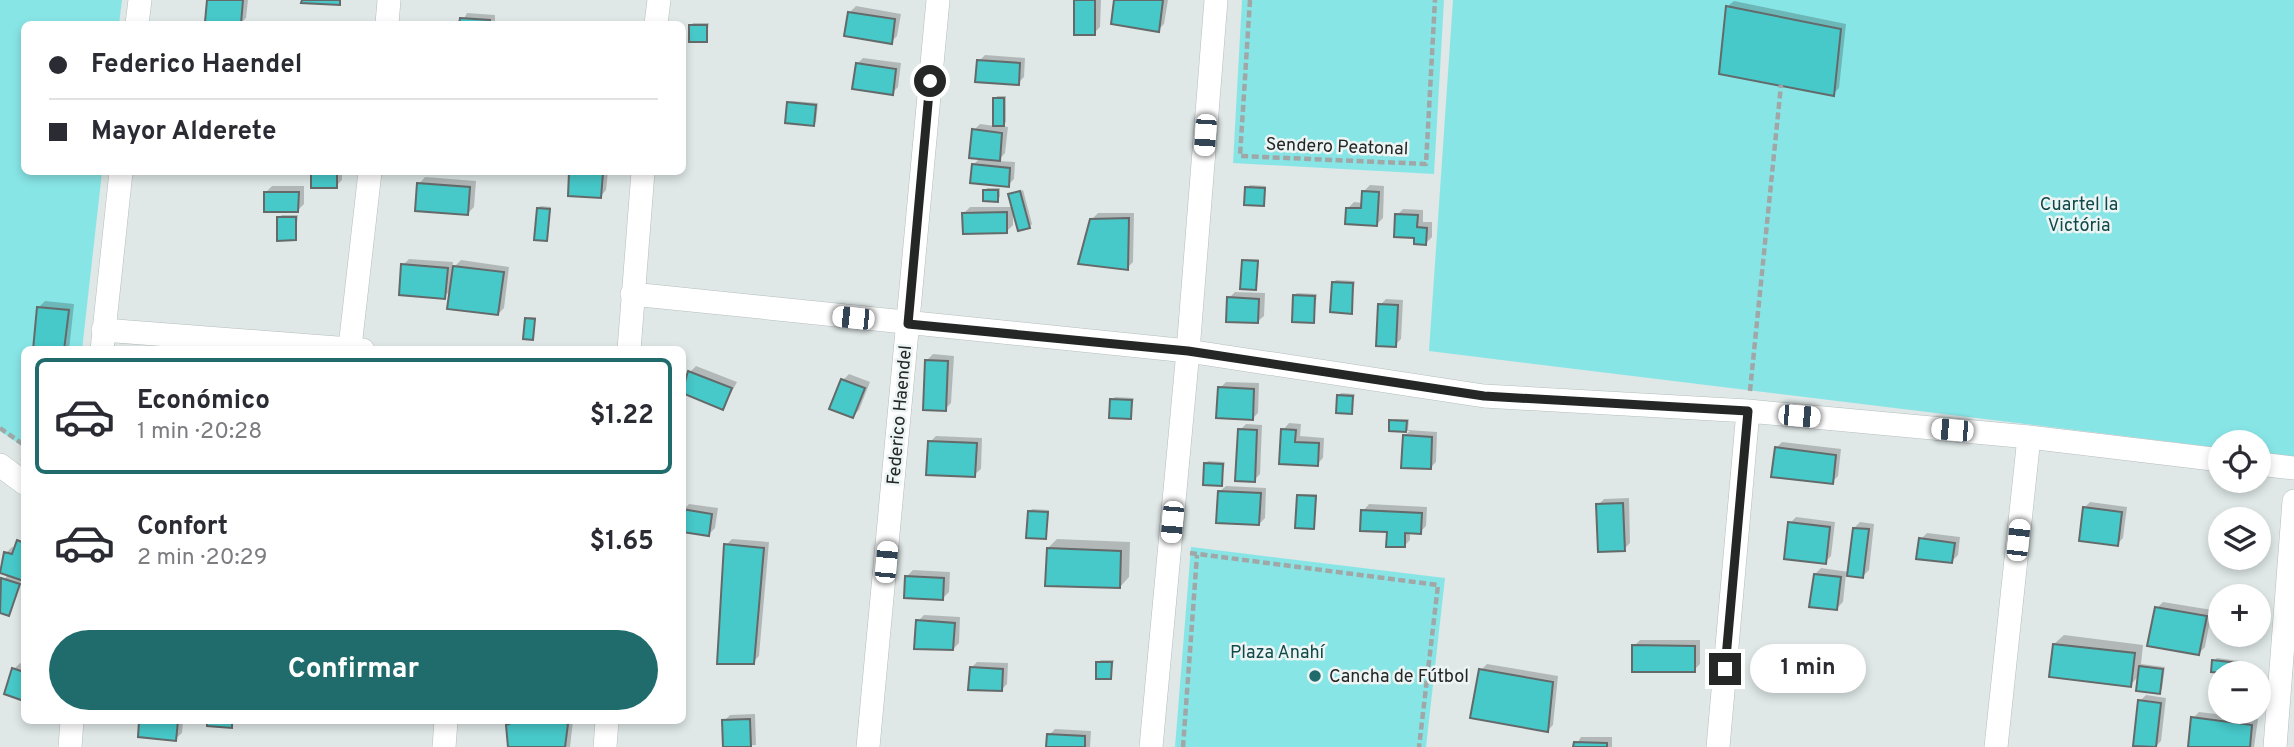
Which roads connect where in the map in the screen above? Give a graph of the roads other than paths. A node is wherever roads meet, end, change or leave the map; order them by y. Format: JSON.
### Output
{"nodes":[{"id":1,"x":140,"y":0,"type":"edge"},
{"id":2,"x":390,"y":0,"type":"edge"},
{"id":3,"x":659,"y":0,"type":"edge"},
{"id":4,"x":938,"y":0,"type":"edge"},
{"id":5,"x":1216,"y":0,"type":"edge"},
{"id":6,"x":137,"y":21,"type":"edge"},
{"id":7,"x":387,"y":21,"type":"edge"},
{"id":8,"x":656,"y":21,"type":"edge"},
{"id":9,"x":121,"y":175,"type":"edge"},
{"id":10,"x":370,"y":175,"type":"edge"},
{"id":11,"x":643,"y":175,"type":"edge"},
{"id":12,"x":632,"y":294,"type":"junction"},
{"id":13,"x":908,"y":324,"type":"junction"},
{"id":14,"x":103,"y":340,"type":"edge"},
{"id":15,"x":272,"y":346,"type":"edge"},
{"id":16,"x":356,"y":346,"type":"edge"},
{"id":17,"x":629,"y":346,"type":"edge"},
{"id":18,"x":1188,"y":351,"type":"junction"},
{"id":19,"x":1748,"y":411,"type":"junction"},
{"id":20,"x":2029,"y":437,"type":"junction"},
{"id":21,"x":2208,"y":458,"type":"edge"},
{"id":22,"x":0,"y":465,"type":"edge"},
{"id":23,"x":2271,"y":465,"type":"edge"},
{"id":24,"x":2294,"y":468,"type":"edge"},
{"id":25,"x":21,"y":481,"type":"edge"},
{"id":26,"x":2294,"y":501,"type":"edge"},
{"id":27,"x":72,"y":724,"type":"edge"},
{"id":28,"x":446,"y":724,"type":"edge"},
{"id":29,"x":607,"y":724,"type":"edge"},
{"id":30,"x":70,"y":747,"type":"edge"},
{"id":31,"x":444,"y":747,"type":"edge"},
{"id":32,"x":605,"y":747,"type":"edge"},
{"id":33,"x":868,"y":747,"type":"edge"},
{"id":34,"x":1151,"y":747,"type":"edge"},
{"id":35,"x":1718,"y":747,"type":"edge"},
{"id":36,"x":1996,"y":747,"type":"edge"},
{"id":37,"x":2275,"y":747,"type":"edge"}],
"edges":[{"from":1,"to":6,"type":"street"},
{"from":2,"to":7,"type":"street"},
{"from":3,"to":8,"type":"street"},
{"from":4,"to":13,"type":"street","name":"Federico Haendel"},
{"from":5,"to":18,"type":"street"},
{"from":9,"to":14,"type":"street"},
{"from":10,"to":16,"type":"street"},
{"from":11,"to":12,"type":"street"},
{"from":12,"to":13,"type":"street"},
{"from":12,"to":17,"type":"street"},
{"from":13,"to":18,"type":"street"},
{"from":13,"to":33,"type":"street","name":"Federico Haendel"},
{"from":14,"to":15,"type":"street"},
{"from":18,"to":19,"type":"street"},
{"from":18,"to":34,"type":"street"},
{"from":19,"to":20,"type":"street"},
{"from":19,"to":35,"type":"street"},
{"from":20,"to":21,"type":"street"},
{"from":20,"to":36,"type":"street"},
{"from":22,"to":25,"type":"street"},
{"from":23,"to":24,"type":"street"},
{"from":26,"to":37,"type":"street"},
{"from":27,"to":30,"type":"street"},
{"from":28,"to":31,"type":"street"},
{"from":29,"to":32,"type":"street"}]}
